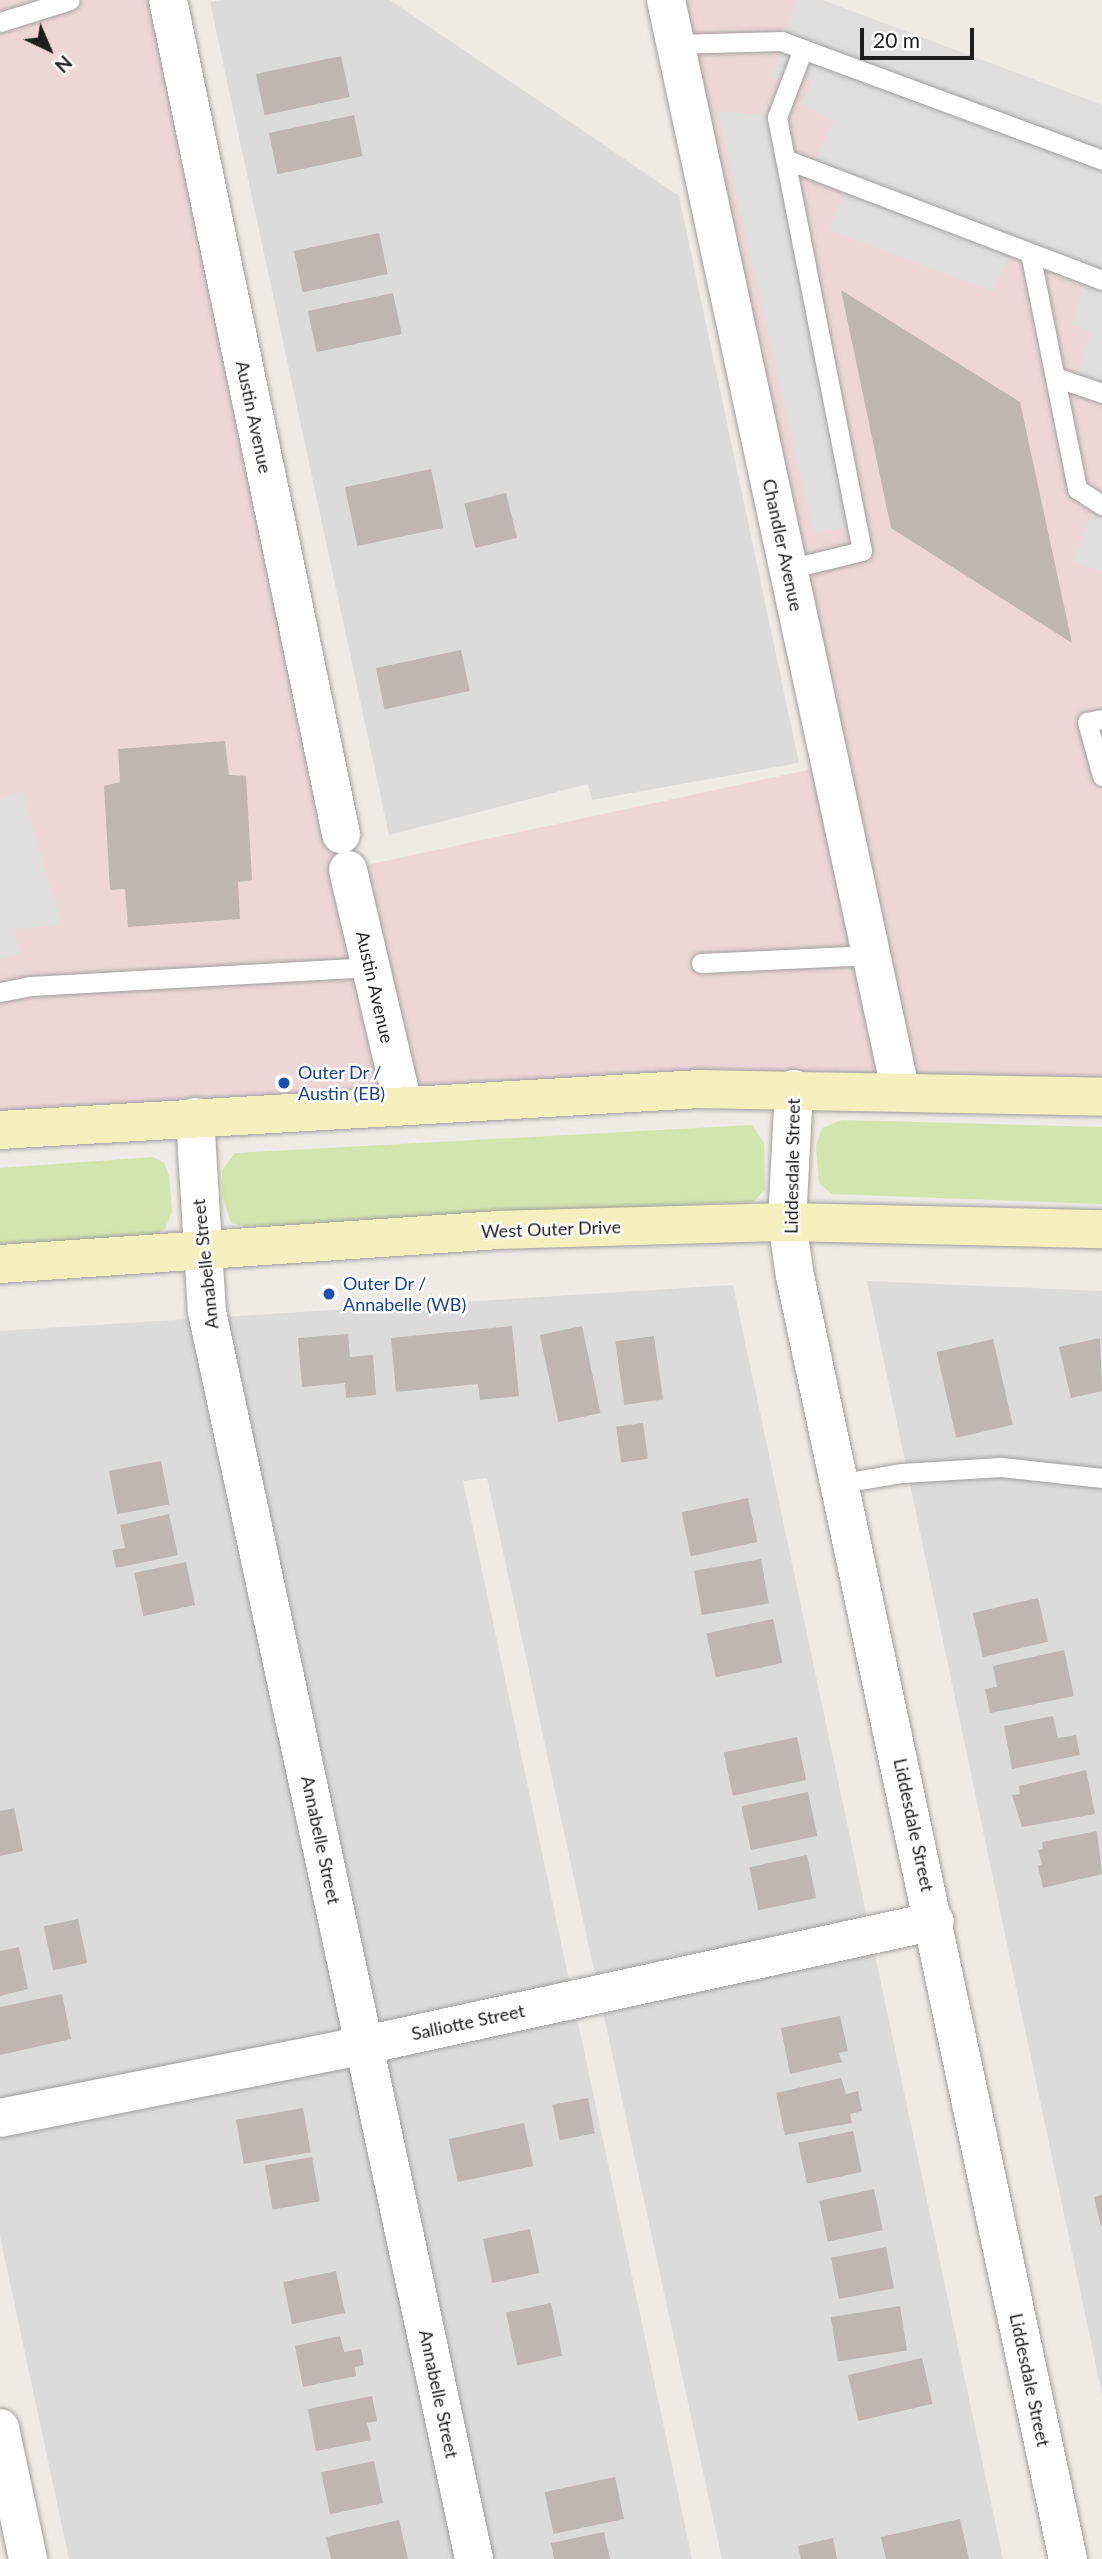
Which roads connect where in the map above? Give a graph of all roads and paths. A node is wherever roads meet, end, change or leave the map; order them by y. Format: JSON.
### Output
{"nodes":[{"id":1,"x":70,"y":0,"type":"edge"},
{"id":2,"x":168,"y":0,"type":"edge"},
{"id":3,"x":666,"y":0,"type":"edge"},
{"id":4,"x":0,"y":22,"type":"edge"},
{"id":5,"x":676,"y":44,"type":"junction"},
{"id":6,"x":803,"y":49,"type":"junction"},
{"id":7,"x":785,"y":159,"type":"junction"},
{"id":8,"x":1102,"y":160,"type":"edge"},
{"id":9,"x":1030,"y":253,"type":"junction"},
{"id":10,"x":1102,"y":280,"type":"edge"},
{"id":11,"x":1055,"y":377,"type":"junction"},
{"id":12,"x":1102,"y":393,"type":"edge"},
{"id":13,"x":1102,"y":505,"type":"edge"},
{"id":14,"x":788,"y":569,"type":"junction"},
{"id":15,"x":1102,"y":719,"type":"edge"},
{"id":16,"x":1102,"y":776,"type":"edge"},
{"id":17,"x":872,"y":955,"type":"junction"},
{"id":18,"x":701,"y":963,"type":"dead end"},
{"id":19,"x":371,"y":967,"type":"junction"},
{"id":20,"x":0,"y":992,"type":"edge"},
{"id":21,"x":794,"y":1089,"type":"junction"},
{"id":22,"x":900,"y":1089,"type":"junction"},
{"id":23,"x":1102,"y":1097,"type":"edge"},
{"id":24,"x":403,"y":1104,"type":"junction"},
{"id":25,"x":195,"y":1117,"type":"junction"},
{"id":26,"x":0,"y":1130,"type":"edge"},
{"id":27,"x":787,"y":1222,"type":"junction"},
{"id":28,"x":1102,"y":1230,"type":"edge"},
{"id":29,"x":201,"y":1250,"type":"junction"},
{"id":30,"x":0,"y":1264,"type":"edge"},
{"id":31,"x":1102,"y":1478,"type":"edge"},
{"id":32,"x":842,"y":1483,"type":"junction"},
{"id":33,"x":934,"y":1921,"type":"junction"},
{"id":34,"x":365,"y":2045,"type":"junction"},
{"id":35,"x":0,"y":2118,"type":"edge"},
{"id":36,"x":0,"y":2428,"type":"edge"},
{"id":37,"x":28,"y":2559,"type":"edge"},
{"id":38,"x":474,"y":2559,"type":"edge"},
{"id":39,"x":1068,"y":2559,"type":"edge"}],
"edges":[{"from":1,"to":4,"type":"lane"},
{"from":2,"to":19,"type":"street","name":"Austin Avenue"},
{"from":3,"to":5,"type":"street","name":"Chandler Avenue"},
{"from":5,"to":6,"type":"lane"},
{"from":5,"to":14,"type":"street","name":"Chandler Avenue"},
{"from":6,"to":7,"type":"lane"},
{"from":6,"to":8,"type":"lane"},
{"from":7,"to":9,"type":"lane"},
{"from":7,"to":14,"type":"lane"},
{"from":9,"to":10,"type":"lane"},
{"from":9,"to":11,"type":"lane"},
{"from":11,"to":12,"type":"lane"},
{"from":11,"to":13,"type":"lane"},
{"from":14,"to":17,"type":"street","name":"Chandler Avenue"},
{"from":15,"to":16,"type":"lane"},
{"from":17,"to":18,"type":"lane"},
{"from":17,"to":22,"type":"street","name":"Chandler Avenue"},
{"from":19,"to":20,"type":"lane"},
{"from":19,"to":24,"type":"street","name":"Austin Avenue"},
{"from":21,"to":22,"type":"main road"},
{"from":21,"to":24,"type":"main road"},
{"from":21,"to":27,"type":"street","name":"Liddesdale Street"},
{"from":22,"to":23,"type":"main road"},
{"from":24,"to":25,"type":"main road"},
{"from":25,"to":26,"type":"main road"},
{"from":25,"to":29,"type":"street","name":"Annabelle Street"},
{"from":27,"to":28,"type":"main road","name":"West Outer Drive"},
{"from":27,"to":29,"type":"main road","name":"West Outer Drive"},
{"from":27,"to":32,"type":"street","name":"Liddesdale Street"},
{"from":29,"to":30,"type":"main road","name":"West Outer Drive"},
{"from":29,"to":34,"type":"street","name":"Annabelle Street"},
{"from":31,"to":32,"type":"lane"},
{"from":32,"to":33,"type":"street","name":"Liddesdale Street"},
{"from":33,"to":34,"type":"street","name":"Salliotte Street"},
{"from":33,"to":39,"type":"street","name":"Liddesdale Street"},
{"from":34,"to":35,"type":"street","name":"Salliotte Street"},
{"from":34,"to":38,"type":"street","name":"Annabelle Street"},
{"from":36,"to":37,"type":"street"}]}
